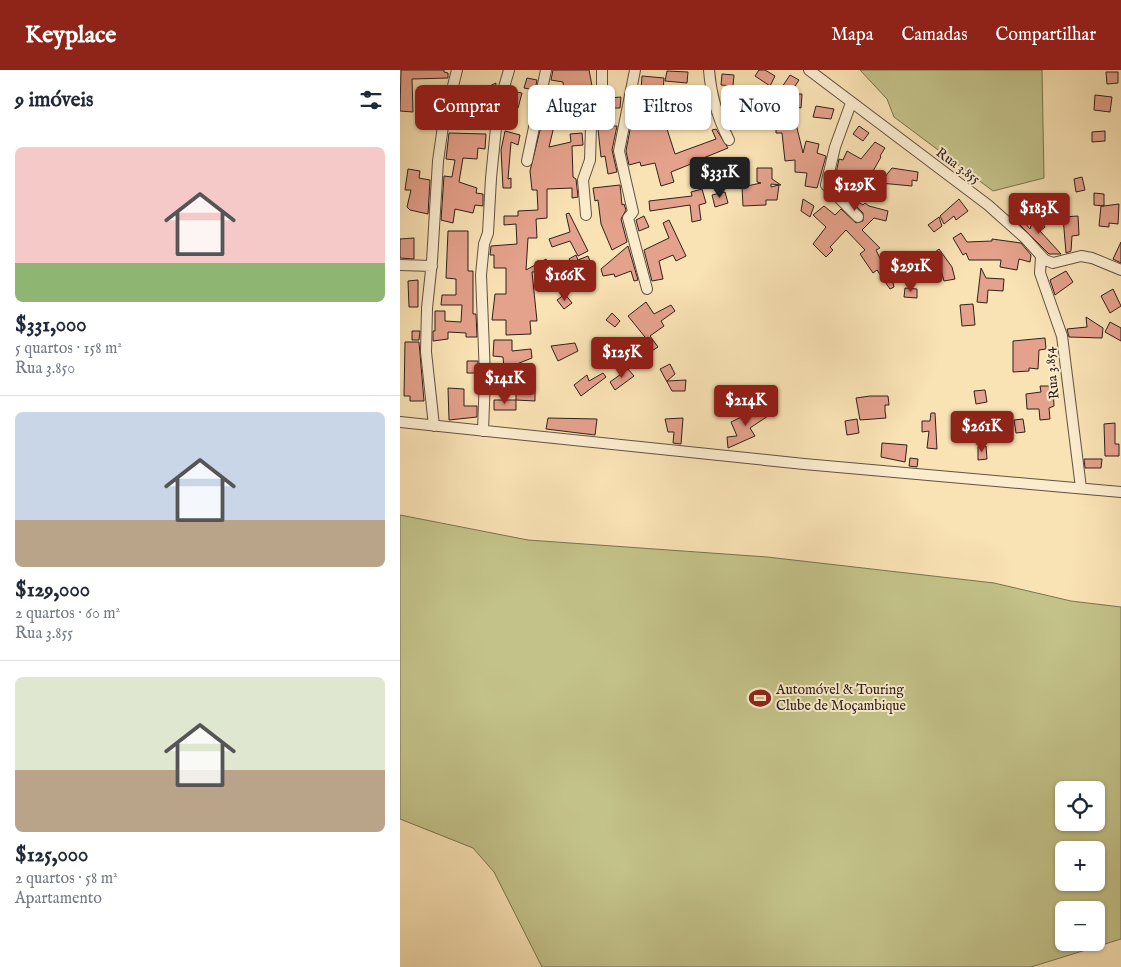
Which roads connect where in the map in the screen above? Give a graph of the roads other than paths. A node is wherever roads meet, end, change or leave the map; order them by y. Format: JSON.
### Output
{"nodes":[{"id":1,"x":457,"y":70,"type":"edge"},
{"id":2,"x":509,"y":70,"type":"edge"},
{"id":3,"x":546,"y":70,"type":"edge"},
{"id":4,"x":602,"y":70,"type":"edge"},
{"id":5,"x":635,"y":70,"type":"edge"},
{"id":6,"x":709,"y":70,"type":"edge"},
{"id":7,"x":809,"y":70,"type":"edge"},
{"id":8,"x":851,"y":103,"type":"junction"},
{"id":9,"x":729,"y":140,"type":"dead end"},
{"id":10,"x":527,"y":161,"type":"dead end"},
{"id":11,"x":586,"y":215,"type":"dead end"},
{"id":12,"x":858,"y":217,"type":"dead end"},
{"id":13,"x":1041,"y":258,"type":"junction"},
{"id":14,"x":400,"y":265,"type":"edge"},
{"id":15,"x":432,"y":266,"type":"junction"},
{"id":16,"x":1121,"y":270,"type":"edge"},
{"id":17,"x":647,"y":289,"type":"dead end"},
{"id":18,"x":400,"y":422,"type":"edge"},
{"id":19,"x":434,"y":426,"type":"junction"},
{"id":20,"x":483,"y":431,"type":"junction"},
{"id":21,"x":1081,"y":488,"type":"junction"},
{"id":22,"x":1121,"y":492,"type":"edge"}],
"edges":[{"from":1,"to":15,"type":"street"},
{"from":2,"to":20,"type":"street"},
{"from":3,"to":10,"type":"street"},
{"from":4,"to":11,"type":"street"},
{"from":5,"to":17,"type":"street"},
{"from":6,"to":9,"type":"street"},
{"from":7,"to":8,"type":"street","name":"Rua 3.855"},
{"from":8,"to":12,"type":"street"},
{"from":8,"to":13,"type":"street","name":"Rua 3.855"},
{"from":13,"to":16,"type":"street"},
{"from":13,"to":21,"type":"street","name":"Rua 3.854"},
{"from":14,"to":15,"type":"street"},
{"from":15,"to":19,"type":"street"},
{"from":18,"to":19,"type":"street"},
{"from":19,"to":20,"type":"street"},
{"from":20,"to":21,"type":"street"},
{"from":21,"to":22,"type":"street"}]}
